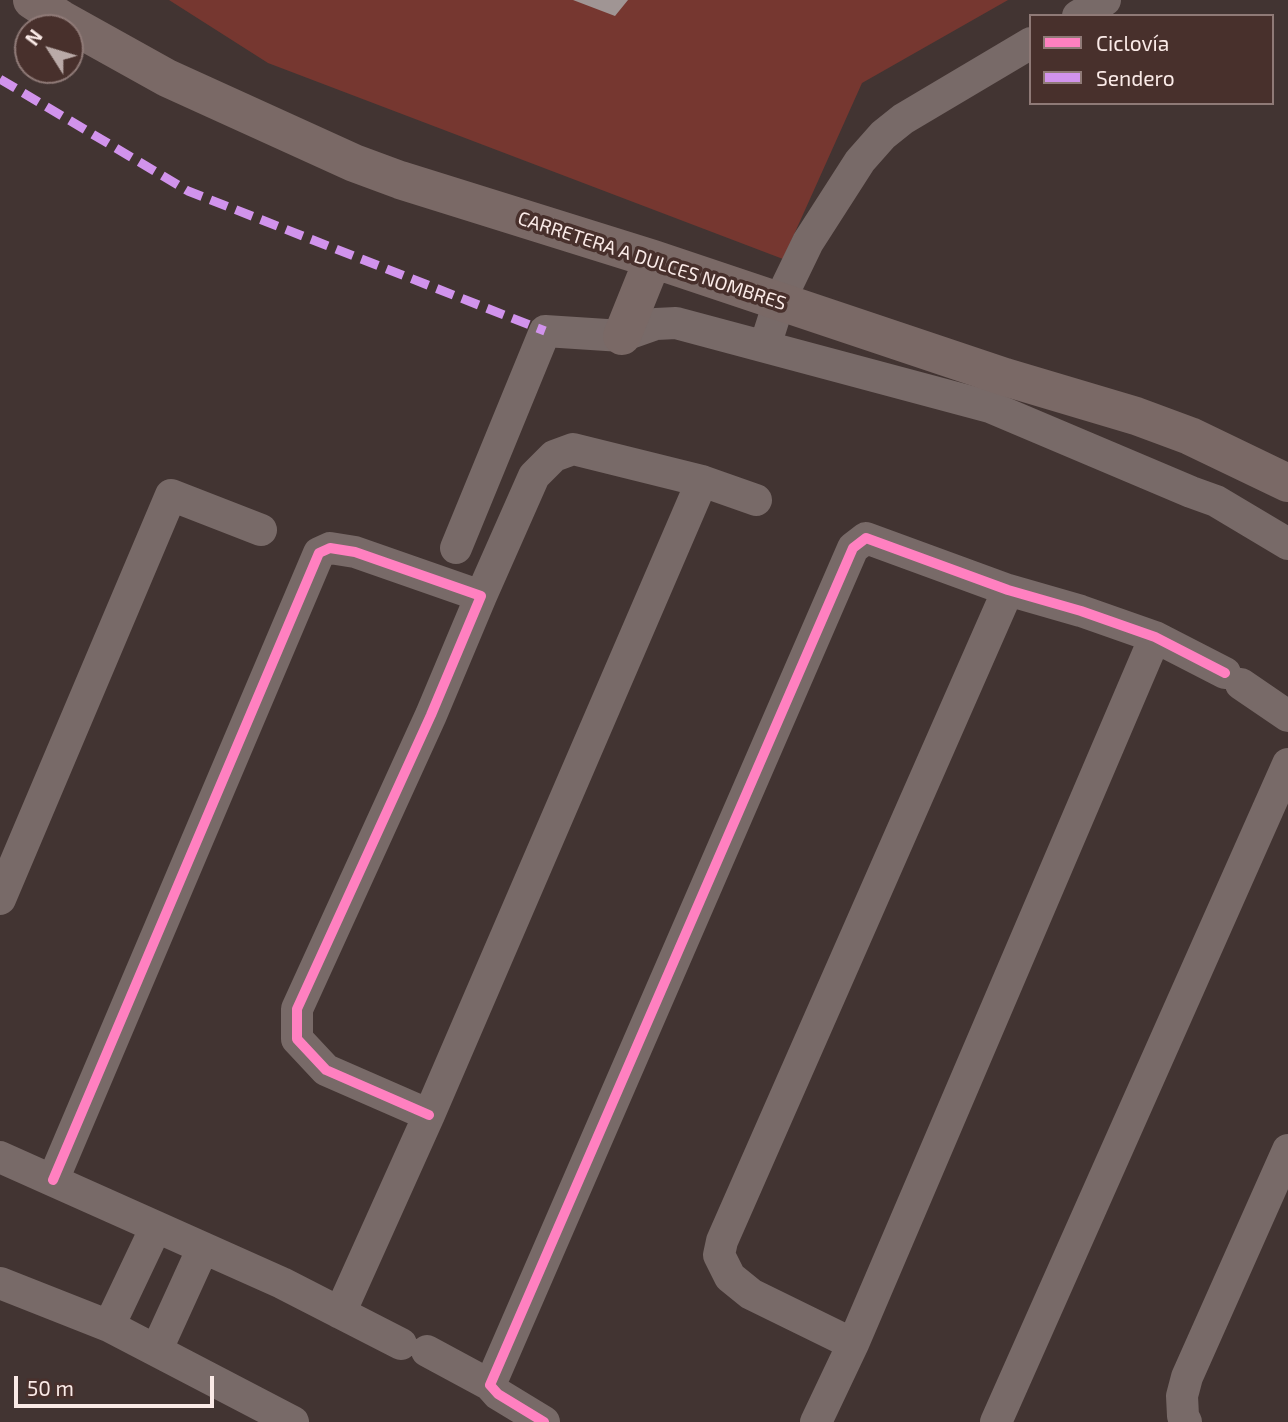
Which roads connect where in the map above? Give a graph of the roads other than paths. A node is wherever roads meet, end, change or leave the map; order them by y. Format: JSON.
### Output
{"nodes":[{"id":1,"x":32,"y":0,"type":"edge"},
{"id":2,"x":1105,"y":0,"type":"edge"},
{"id":3,"x":1081,"y":14,"type":"edge"},
{"id":4,"x":1029,"y":44,"type":"edge"},
{"id":5,"x":653,"y":259,"type":"junction"},
{"id":6,"x":779,"y":302,"type":"junction"},
{"id":7,"x":622,"y":336,"type":"junction"},
{"id":8,"x":765,"y":346,"type":"junction"},
{"id":9,"x":1212,"y":445,"type":"junction"},
{"id":10,"x":702,"y":481,"type":"junction"},
{"id":11,"x":1288,"y":483,"type":"edge"},
{"id":12,"x":1191,"y":492,"type":"junction"},
{"id":13,"x":756,"y":500,"type":"dead end"},
{"id":14,"x":261,"y":530,"type":"dead end"},
{"id":15,"x":1288,"y":544,"type":"edge"},
{"id":16,"x":456,"y":548,"type":"dead end"},
{"id":17,"x":1008,"y":590,"type":"junction"},
{"id":18,"x":481,"y":596,"type":"junction"},
{"id":19,"x":1155,"y":637,"type":"junction"},
{"id":20,"x":1288,"y":716,"type":"edge"},
{"id":21,"x":1288,"y":764,"type":"edge"},
{"id":22,"x":0,"y":899,"type":"edge"},
{"id":23,"x":429,"y":1115,"type":"junction"},
{"id":24,"x":1288,"y":1150,"type":"edge"},
{"id":25,"x":0,"y":1157,"type":"edge"},
{"id":26,"x":53,"y":1180,"type":"junction"},
{"id":27,"x":156,"y":1227,"type":"junction"},
{"id":28,"x":203,"y":1248,"type":"junction"},
{"id":29,"x":0,"y":1283,"type":"edge"},
{"id":30,"x":340,"y":1313,"type":"junction"},
{"id":31,"x":109,"y":1326,"type":"junction"},
{"id":32,"x":853,"y":1344,"type":"junction"},
{"id":33,"x":157,"y":1349,"type":"junction"},
{"id":34,"x":490,"y":1385,"type":"junction"},
{"id":35,"x":293,"y":1422,"type":"edge"},
{"id":36,"x":544,"y":1422,"type":"edge"},
{"id":37,"x":816,"y":1422,"type":"edge"},
{"id":38,"x":996,"y":1422,"type":"edge"},
{"id":39,"x":1186,"y":1422,"type":"edge"}],
"edges":[{"from":1,"to":5,"type":"main road","name":"CARRETERA A DULCES NOMBRES"},
{"from":2,"to":3,"type":"street"},
{"from":4,"to":6,"type":"street"},
{"from":5,"to":6,"type":"main road","name":"CARRETERA A DULCES NOMBRES"},
{"from":5,"to":7,"type":"main road"},
{"from":6,"to":8,"type":"street"},
{"from":6,"to":9,"type":"main road","name":"CARRETERA A DULCES NOMBRES"},
{"from":7,"to":8,"type":"street"},
{"from":7,"to":16,"type":"street"},
{"from":8,"to":12,"type":"street"},
{"from":9,"to":11,"type":"main road","name":"CARRETERA A DULCES NOMBRES"},
{"from":9,"to":12,"type":"street"},
{"from":10,"to":13,"type":"street"},
{"from":10,"to":18,"type":"street"},
{"from":10,"to":23,"type":"street"},
{"from":12,"to":15,"type":"street"},
{"from":14,"to":22,"type":"street"},
{"from":17,"to":19,"type":"street"},
{"from":17,"to":32,"type":"street"},
{"from":17,"to":34,"type":"street"},
{"from":18,"to":23,"type":"street"},
{"from":18,"to":26,"type":"street"},
{"from":19,"to":20,"type":"street"},
{"from":19,"to":32,"type":"street"},
{"from":21,"to":38,"type":"street"},
{"from":23,"to":30,"type":"street"},
{"from":24,"to":39,"type":"street"},
{"from":25,"to":26,"type":"street"},
{"from":26,"to":27,"type":"street"},
{"from":27,"to":28,"type":"street"},
{"from":27,"to":31,"type":"street"},
{"from":28,"to":30,"type":"street"},
{"from":28,"to":33,"type":"street"},
{"from":29,"to":31,"type":"street"},
{"from":30,"to":34,"type":"street"},
{"from":31,"to":33,"type":"street"},
{"from":32,"to":37,"type":"street"},
{"from":33,"to":35,"type":"street"},
{"from":34,"to":36,"type":"street"}]}
